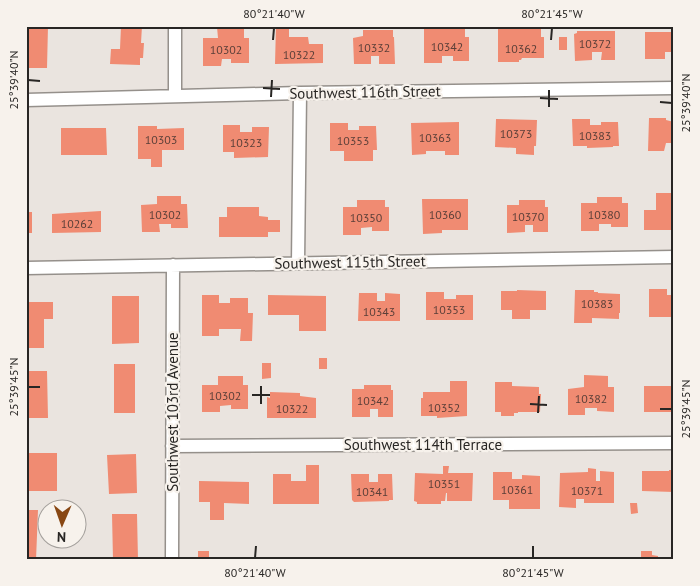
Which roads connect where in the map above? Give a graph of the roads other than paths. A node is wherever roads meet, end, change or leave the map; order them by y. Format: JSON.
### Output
{"nodes":[{"id":1,"x":175,"y":26,"type":"edge"},
{"id":2,"x":674,"y":88,"type":"edge"},
{"id":3,"x":300,"y":93,"type":"junction"},
{"id":4,"x":175,"y":95,"type":"junction"},
{"id":5,"x":26,"y":100,"type":"edge"},
{"id":6,"x":674,"y":257,"type":"edge"},
{"id":7,"x":298,"y":263,"type":"junction"},
{"id":8,"x":173,"y":265,"type":"junction"},
{"id":9,"x":26,"y":268,"type":"edge"},
{"id":10,"x":674,"y":443,"type":"edge"},
{"id":11,"x":172,"y":446,"type":"junction"},
{"id":12,"x":172,"y":560,"type":"edge"}],
"edges":[{"from":1,"to":4,"type":"street"},
{"from":2,"to":3,"type":"street","name":"Southwest 116th Street"},
{"from":3,"to":4,"type":"street","name":"Southwest 116th Street"},
{"from":3,"to":7,"type":"street"},
{"from":4,"to":5,"type":"street","name":"Southwest 116th Street"},
{"from":6,"to":7,"type":"street","name":"Southwest 115th Street"},
{"from":7,"to":8,"type":"street","name":"Southwest 115th Street"},
{"from":8,"to":9,"type":"street","name":"Southwest 115th Street"},
{"from":8,"to":11,"type":"street","name":"Southwest 103rd Avenue"},
{"from":10,"to":11,"type":"street","name":"Southwest 114th Terrace"},
{"from":11,"to":12,"type":"street","name":"Southwest 103rd Avenue"}]}
